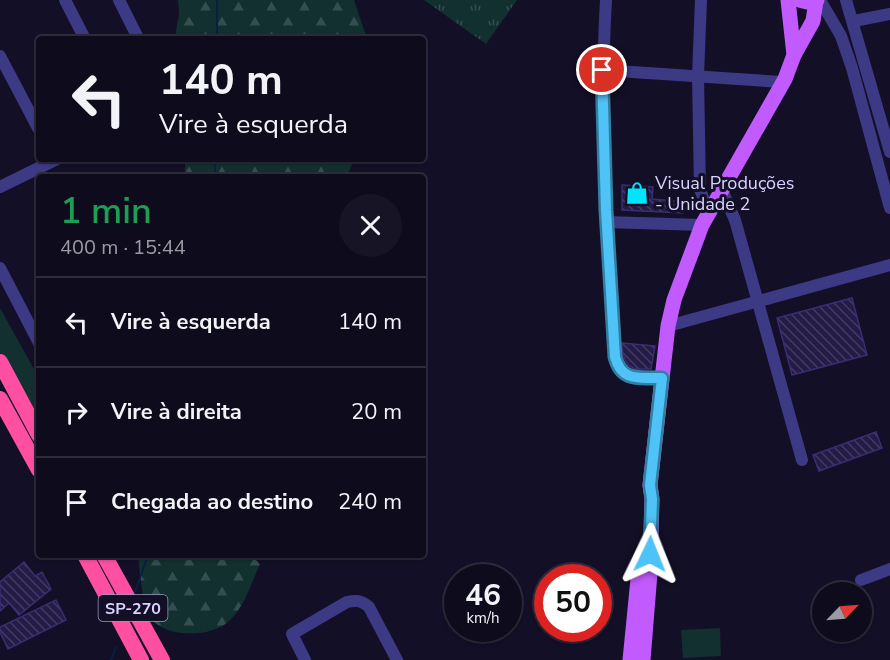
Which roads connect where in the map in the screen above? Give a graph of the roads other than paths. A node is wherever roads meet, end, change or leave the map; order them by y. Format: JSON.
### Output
{"nodes":[{"id":1,"x":65,"y":0,"type":"edge"},
{"id":2,"x":119,"y":0,"type":"edge"},
{"id":3,"x":606,"y":0,"type":"edge"},
{"id":4,"x":701,"y":0,"type":"edge"},
{"id":5,"x":788,"y":0,"type":"edge"},
{"id":6,"x":799,"y":0,"type":"edge"},
{"id":7,"x":818,"y":0,"type":"edge"},
{"id":8,"x":846,"y":0,"type":"edge"},
{"id":9,"x":890,"y":14,"type":"edge"},
{"id":10,"x":854,"y":21,"type":"junction"},
{"id":11,"x":83,"y":36,"type":"edge"},
{"id":12,"x":137,"y":36,"type":"dead end"},
{"id":13,"x":794,"y":55,"type":"junction"},
{"id":14,"x":0,"y":56,"type":"edge"},
{"id":15,"x":602,"y":70,"type":"junction"},
{"id":16,"x":698,"y":76,"type":"junction"},
{"id":17,"x":782,"y":82,"type":"junction"},
{"id":18,"x":890,"y":105,"type":"edge"},
{"id":19,"x":878,"y":110,"type":"junction"},
{"id":20,"x":865,"y":115,"type":"junction"},
{"id":21,"x":36,"y":124,"type":"edge"},
{"id":22,"x":890,"y":152,"type":"edge"},
{"id":23,"x":49,"y":162,"type":"edge"},
{"id":24,"x":0,"y":187,"type":"edge"},
{"id":25,"x":722,"y":190,"type":"junction"},
{"id":26,"x":890,"y":208,"type":"edge"},
{"id":27,"x":705,"y":219,"type":"junction"},
{"id":28,"x":606,"y":222,"type":"junction"},
{"id":29,"x":890,"y":265,"type":"edge"},
{"id":30,"x":0,"y":268,"type":"edge"},
{"id":31,"x":758,"y":303,"type":"junction"},
{"id":32,"x":668,"y":326,"type":"junction"},
{"id":33,"x":36,"y":337,"type":"edge"},
{"id":34,"x":0,"y":362,"type":"edge"},
{"id":35,"x":662,"y":378,"type":"junction"},
{"id":36,"x":2,"y":403,"type":"edge"},
{"id":37,"x":36,"y":429,"type":"edge"},
{"id":38,"x":802,"y":460,"type":"dead end"},
{"id":39,"x":36,"y":465,"type":"edge"},
{"id":40,"x":650,"y":485,"type":"junction"},
{"id":41,"x":87,"y":558,"type":"edge"},
{"id":42,"x":106,"y":558,"type":"edge"},
{"id":43,"x":890,"y":569,"type":"edge"},
{"id":44,"x":861,"y":580,"type":"dead end"},
{"id":45,"x":141,"y":660,"type":"edge"},
{"id":46,"x":162,"y":660,"type":"edge"},
{"id":47,"x":306,"y":660,"type":"edge"},
{"id":48,"x":397,"y":660,"type":"edge"},
{"id":49,"x":630,"y":660,"type":"edge"},
{"id":50,"x":643,"y":660,"type":"edge"}],
"edges":[{"from":1,"to":11,"type":"street"},
{"from":2,"to":12,"type":"street"},
{"from":3,"to":15,"type":"street"},
{"from":4,"to":16,"type":"street"},
{"from":5,"to":13,"type":"main road"},
{"from":6,"to":7,"type":"main road"},
{"from":7,"to":13,"type":"main road"},
{"from":7,"to":20,"type":"street"},
{"from":8,"to":10,"type":"street"},
{"from":9,"to":10,"type":"street"},
{"from":10,"to":19,"type":"street"},
{"from":13,"to":17,"type":"main road"},
{"from":14,"to":21,"type":"street"},
{"from":15,"to":16,"type":"street"},
{"from":15,"to":28,"type":"street"},
{"from":16,"to":17,"type":"street"},
{"from":16,"to":27,"type":"street"},
{"from":17,"to":25,"type":"main road"},
{"from":18,"to":19,"type":"street"},
{"from":19,"to":20,"type":"street"},
{"from":19,"to":22,"type":"street"},
{"from":20,"to":26,"type":"street"},
{"from":23,"to":24,"type":"street"},
{"from":25,"to":27,"type":"main road"},
{"from":25,"to":31,"type":"street"},
{"from":27,"to":28,"type":"street"},
{"from":27,"to":32,"type":"main road"},
{"from":28,"to":35,"type":"street"},
{"from":29,"to":31,"type":"street"},
{"from":30,"to":33,"type":"street"},
{"from":31,"to":32,"type":"street"},
{"from":31,"to":38,"type":"street"},
{"from":32,"to":35,"type":"main road"},
{"from":34,"to":37,"type":"highway"},
{"from":35,"to":40,"type":"main road"},
{"from":36,"to":39,"type":"highway"},
{"from":40,"to":49,"type":"main road"},
{"from":40,"to":50,"type":"main road"},
{"from":41,"to":45,"type":"highway","number":"SP-270"},
{"from":42,"to":46,"type":"highway","number":"SP-270"},
{"from":43,"to":44,"type":"street"},
{"from":47,"to":48,"type":"street"}]}
